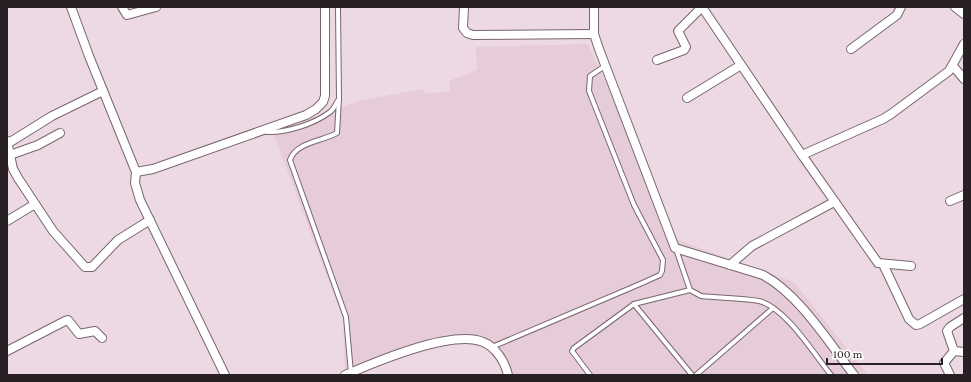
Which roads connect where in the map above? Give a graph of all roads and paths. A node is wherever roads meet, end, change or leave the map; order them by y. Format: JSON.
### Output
{"nodes":[{"id":1,"x":71,"y":7,"type":"edge"},
{"id":2,"x":122,"y":7,"type":"edge"},
{"id":3,"x":156,"y":7,"type":"edge"},
{"id":4,"x":325,"y":7,"type":"edge"},
{"id":5,"x":338,"y":7,"type":"edge"},
{"id":6,"x":464,"y":7,"type":"edge"},
{"id":7,"x":594,"y":7,"type":"edge"},
{"id":8,"x":702,"y":7,"type":"edge"},
{"id":9,"x":901,"y":7,"type":"edge"},
{"id":10,"x":956,"y":7,"type":"edge"},
{"id":11,"x":964,"y":14,"type":"edge"},
{"id":12,"x":594,"y":34,"type":"junction"},
{"id":13,"x":964,"y":44,"type":"edge"},
{"id":14,"x":851,"y":49,"type":"dead end"},
{"id":15,"x":657,"y":60,"type":"dead end"},
{"id":16,"x":741,"y":65,"type":"junction"},
{"id":17,"x":605,"y":66,"type":"junction"},
{"id":18,"x":952,"y":66,"type":"junction"},
{"id":19,"x":964,"y":79,"type":"edge"},
{"id":20,"x":103,"y":91,"type":"junction"},
{"id":21,"x":686,"y":98,"type":"dead end"},
{"id":22,"x":339,"y":99,"type":"junction"},
{"id":23,"x":261,"y":131,"type":"junction"},
{"id":24,"x":60,"y":133,"type":"dead end"},
{"id":25,"x":7,"y":143,"type":"edge"},
{"id":26,"x":10,"y":155,"type":"junction"},
{"id":27,"x":802,"y":155,"type":"junction"},
{"id":28,"x":136,"y":172,"type":"junction"},
{"id":29,"x":964,"y":195,"type":"edge"},
{"id":30,"x":950,"y":201,"type":"dead end"},
{"id":31,"x":834,"y":202,"type":"junction"},
{"id":32,"x":35,"y":204,"type":"junction"},
{"id":33,"x":150,"y":220,"type":"junction"},
{"id":34,"x":7,"y":221,"type":"edge"},
{"id":35,"x":675,"y":248,"type":"junction"},
{"id":36,"x":882,"y":264,"type":"junction"},
{"id":37,"x":730,"y":265,"type":"junction"},
{"id":38,"x":911,"y":266,"type":"dead end"},
{"id":39,"x":690,"y":290,"type":"junction"},
{"id":40,"x":964,"y":299,"type":"edge"},
{"id":41,"x":634,"y":304,"type":"junction"},
{"id":42,"x":773,"y":308,"type":"junction"},
{"id":43,"x":964,"y":318,"type":"edge"},
{"id":44,"x":102,"y":338,"type":"dead end"},
{"id":45,"x":492,"y":347,"type":"junction"},
{"id":46,"x":954,"y":350,"type":"junction"},
{"id":47,"x":7,"y":351,"type":"edge"},
{"id":48,"x":964,"y":352,"type":"edge"},
{"id":49,"x":348,"y":374,"type":"edge"},
{"id":50,"x":225,"y":375,"type":"edge"},
{"id":51,"x":508,"y":375,"type":"edge"},
{"id":52,"x":590,"y":375,"type":"edge"},
{"id":53,"x":692,"y":375,"type":"edge"},
{"id":54,"x":696,"y":375,"type":"edge"},
{"id":55,"x":831,"y":375,"type":"edge"},
{"id":56,"x":854,"y":375,"type":"edge"},
{"id":57,"x":950,"y":375,"type":"edge"}],
"edges":[{"from":1,"to":20,"type":"street"},
{"from":2,"to":3,"type":"street"},
{"from":4,"to":23,"type":"street"},
{"from":5,"to":22,"type":"lane"},
{"from":6,"to":12,"type":"street"},
{"from":7,"to":12,"type":"street"},
{"from":8,"to":15,"type":"street"},
{"from":8,"to":16,"type":"street"},
{"from":9,"to":14,"type":"street"},
{"from":10,"to":11,"type":"street"},
{"from":12,"to":17,"type":"street"},
{"from":13,"to":18,"type":"street"},
{"from":16,"to":21,"type":"street"},
{"from":16,"to":27,"type":"street"},
{"from":17,"to":35,"type":"street"},
{"from":17,"to":45,"type":"lane"},
{"from":18,"to":19,"type":"street"},
{"from":18,"to":27,"type":"street"},
{"from":20,"to":25,"type":"street"},
{"from":20,"to":28,"type":"street"},
{"from":22,"to":23,"type":"lane"},
{"from":22,"to":49,"type":"lane"},
{"from":23,"to":28,"type":"street"},
{"from":24,"to":26,"type":"street"},
{"from":25,"to":26,"type":"street"},
{"from":26,"to":32,"type":"street"},
{"from":27,"to":31,"type":"street"},
{"from":28,"to":33,"type":"street"},
{"from":29,"to":30,"type":"street"},
{"from":31,"to":36,"type":"street"},
{"from":31,"to":37,"type":"street"},
{"from":32,"to":33,"type":"street"},
{"from":32,"to":34,"type":"street"},
{"from":33,"to":50,"type":"street"},
{"from":35,"to":37,"type":"street"},
{"from":35,"to":39,"type":"lane"},
{"from":36,"to":38,"type":"street"},
{"from":36,"to":40,"type":"street"},
{"from":37,"to":56,"type":"street"},
{"from":39,"to":41,"type":"lane"},
{"from":39,"to":42,"type":"lane"},
{"from":41,"to":52,"type":"lane"},
{"from":41,"to":53,"type":"lane"},
{"from":42,"to":54,"type":"lane"},
{"from":42,"to":55,"type":"lane"},
{"from":43,"to":46,"type":"street"},
{"from":44,"to":47,"type":"street"},
{"from":45,"to":49,"type":"street"},
{"from":45,"to":51,"type":"street"},
{"from":46,"to":48,"type":"street"},
{"from":46,"to":57,"type":"street"}]}
